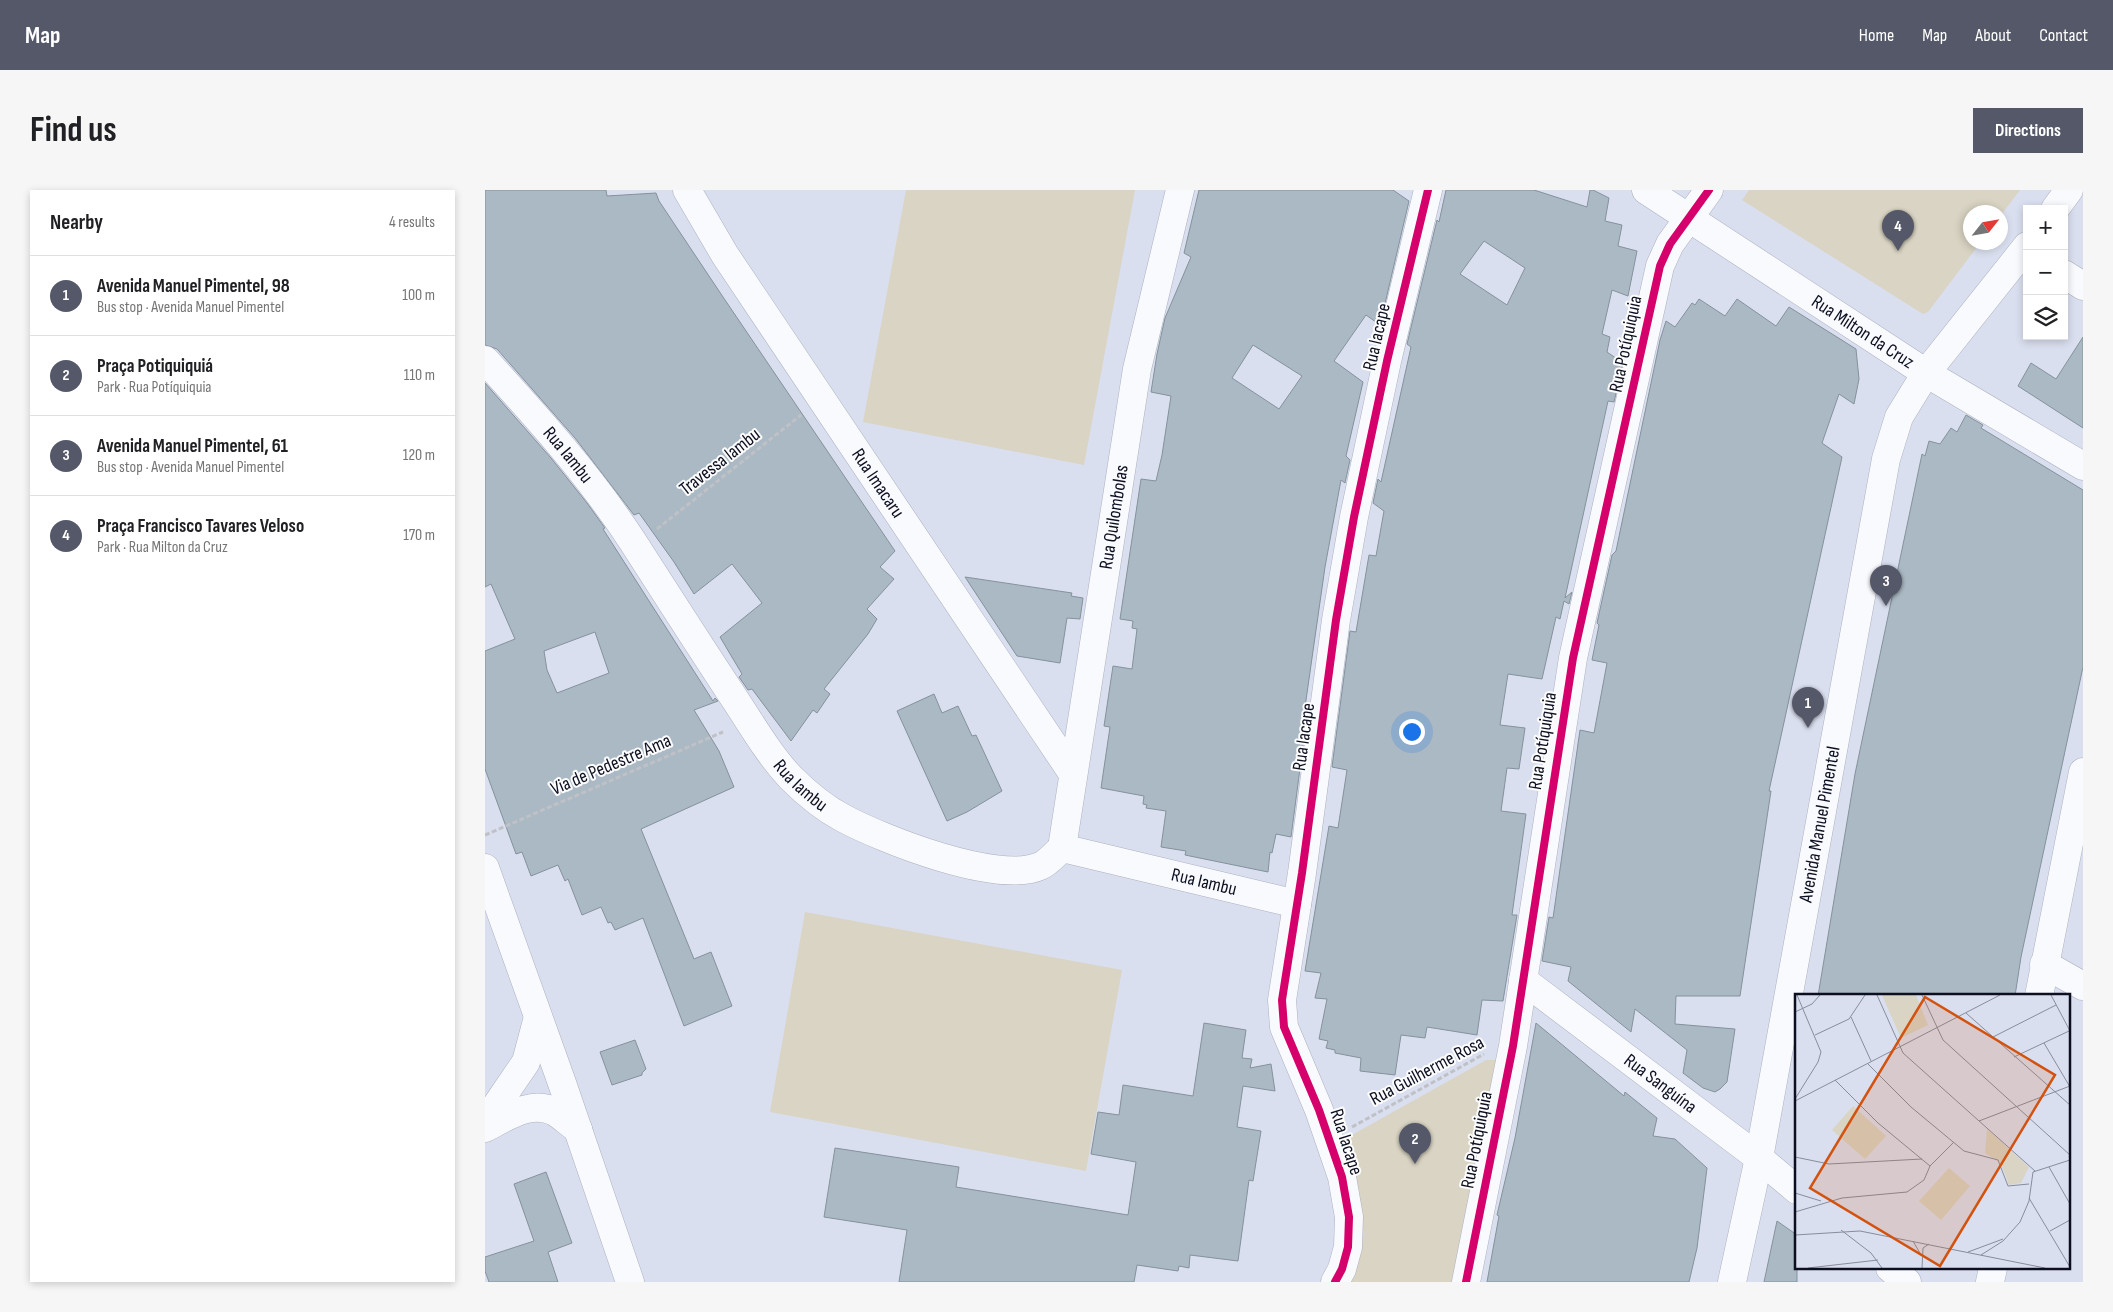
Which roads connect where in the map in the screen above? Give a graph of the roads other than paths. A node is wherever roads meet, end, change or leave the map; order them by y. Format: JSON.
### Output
{"nodes":[{"id":1,"x":687,"y":190,"type":"edge"},
{"id":2,"x":1180,"y":190,"type":"edge"},
{"id":3,"x":1428,"y":190,"type":"edge"},
{"id":4,"x":1647,"y":190,"type":"edge"},
{"id":5,"x":1709,"y":190,"type":"edge"},
{"id":6,"x":2069,"y":190,"type":"edge"},
{"id":7,"x":2058,"y":205,"type":"edge"},
{"id":8,"x":1689,"y":216,"type":"junction"},
{"id":9,"x":2025,"y":250,"type":"edge"},
{"id":10,"x":2068,"y":277,"type":"edge"},
{"id":11,"x":2083,"y":286,"type":"edge"},
{"id":12,"x":485,"y":360,"type":"edge"},
{"id":13,"x":1926,"y":373,"type":"junction"},
{"id":14,"x":2083,"y":466,"type":"edge"},
{"id":15,"x":2083,"y":772,"type":"edge"},
{"id":16,"x":1073,"y":774,"type":"junction"},
{"id":17,"x":1062,"y":848,"type":"junction"},
{"id":18,"x":485,"y":868,"type":"edge"},
{"id":19,"x":1297,"y":904,"type":"junction"},
{"id":20,"x":2044,"y":964,"type":"junction"},
{"id":21,"x":1523,"y":980,"type":"junction"},
{"id":22,"x":2083,"y":986,"type":"edge"},
{"id":23,"x":2039,"y":994,"type":"edge"},
{"id":24,"x":538,"y":1017,"type":"junction"},
{"id":25,"x":485,"y":1122,"type":"edge"},
{"id":26,"x":485,"y":1128,"type":"edge"},
{"id":27,"x":578,"y":1129,"type":"junction"},
{"id":28,"x":1759,"y":1158,"type":"junction"},
{"id":29,"x":1795,"y":1188,"type":"edge"},
{"id":30,"x":1893,"y":1270,"type":"edge"},
{"id":31,"x":630,"y":1282,"type":"edge"},
{"id":32,"x":1335,"y":1282,"type":"edge"},
{"id":33,"x":1466,"y":1282,"type":"edge"},
{"id":34,"x":1732,"y":1282,"type":"edge"},
{"id":35,"x":1907,"y":1282,"type":"edge"}],
"edges":[{"from":1,"to":16,"type":"street","name":"Rua Imacaru"},
{"from":2,"to":16,"type":"street","name":"Rua Quilombolas"},
{"from":3,"to":19,"type":"street","name":"Rua Iacape"},
{"from":4,"to":8,"type":"street","name":"Rua Milton da Cruz"},
{"from":5,"to":8,"type":"street","name":"Rua Potíquiquia"},
{"from":6,"to":7,"type":"street"},
{"from":8,"to":13,"type":"street","name":"Rua Milton da Cruz"},
{"from":8,"to":21,"type":"street","name":"Rua Potíquiquia"},
{"from":9,"to":13,"type":"street","name":"Avenida Manuel Pimentel"},
{"from":10,"to":11,"type":"street"},
{"from":12,"to":17,"type":"street","name":"Rua Iambu"},
{"from":13,"to":14,"type":"street","name":"Rua Milton da Cruz"},
{"from":13,"to":28,"type":"street","name":"Avenida Manuel Pimentel"},
{"from":15,"to":20,"type":"street"},
{"from":16,"to":17,"type":"street","name":"Rua Quilombolas"},
{"from":17,"to":19,"type":"street","name":"Rua Iambu"},
{"from":18,"to":24,"type":"street"},
{"from":19,"to":32,"type":"street","name":"Rua Iacape"},
{"from":20,"to":22,"type":"street"},
{"from":20,"to":23,"type":"street"},
{"from":21,"to":28,"type":"street","name":"Rua Sanguína"},
{"from":21,"to":33,"type":"street","name":"Rua Potíquiquia"},
{"from":24,"to":25,"type":"street"},
{"from":24,"to":27,"type":"street"},
{"from":26,"to":27,"type":"street"},
{"from":27,"to":31,"type":"street"},
{"from":28,"to":29,"type":"street","name":"Rua Sanguína"},
{"from":28,"to":34,"type":"street","name":"Avenida Manuel Pimentel"},
{"from":30,"to":35,"type":"street"}]}
